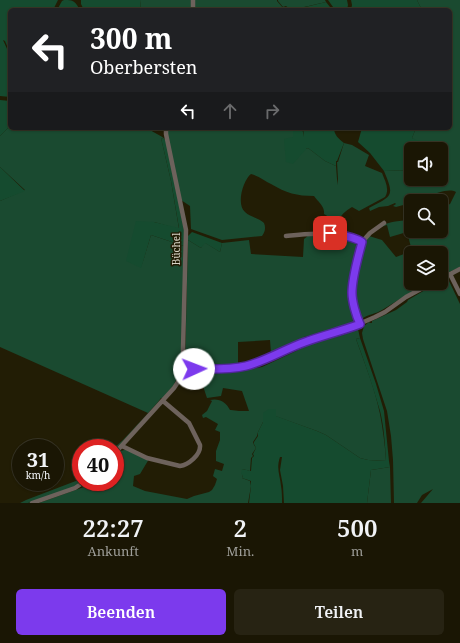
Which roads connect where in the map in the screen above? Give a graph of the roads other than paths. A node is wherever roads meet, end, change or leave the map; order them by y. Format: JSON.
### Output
{"nodes":[{"id":1,"x":166,"y":130,"type":"edge"},
{"id":2,"x":384,"y":223,"type":"dead end"},
{"id":3,"x":286,"y":236,"type":"dead end"},
{"id":4,"x":362,"y":242,"type":"junction"},
{"id":5,"x":460,"y":269,"type":"edge"},
{"id":6,"x":450,"y":274,"type":"joint"},
{"id":7,"x":419,"y":290,"type":"edge"},
{"id":8,"x":460,"y":294,"type":"edge"},
{"id":9,"x":360,"y":324,"type":"junction"},
{"id":10,"x":184,"y":373,"type":"junction"},
{"id":11,"x":163,"y":401,"type":"junction"},
{"id":12,"x":124,"y":444,"type":"edge"},
{"id":13,"x":124,"y":447,"type":"edge"},
{"id":14,"x":72,"y":489,"type":"edge"},
{"id":15,"x":32,"y":503,"type":"edge"}],
"edges":[{"from":1,"to":10,"type":"street","name":"Büchel"},
{"from":2,"to":4,"type":"street"},
{"from":3,"to":4,"type":"street"},
{"from":4,"to":9,"type":"street"},
{"from":5,"to":6,"type":"street"},
{"from":6,"to":8,"type":"street"},
{"from":7,"to":9,"type":"street"},
{"from":9,"to":10,"type":"street"},
{"from":10,"to":11,"type":"street"},
{"from":11,"to":12,"type":"street"},
{"from":11,"to":13,"type":"street"},
{"from":14,"to":15,"type":"street"}]}
